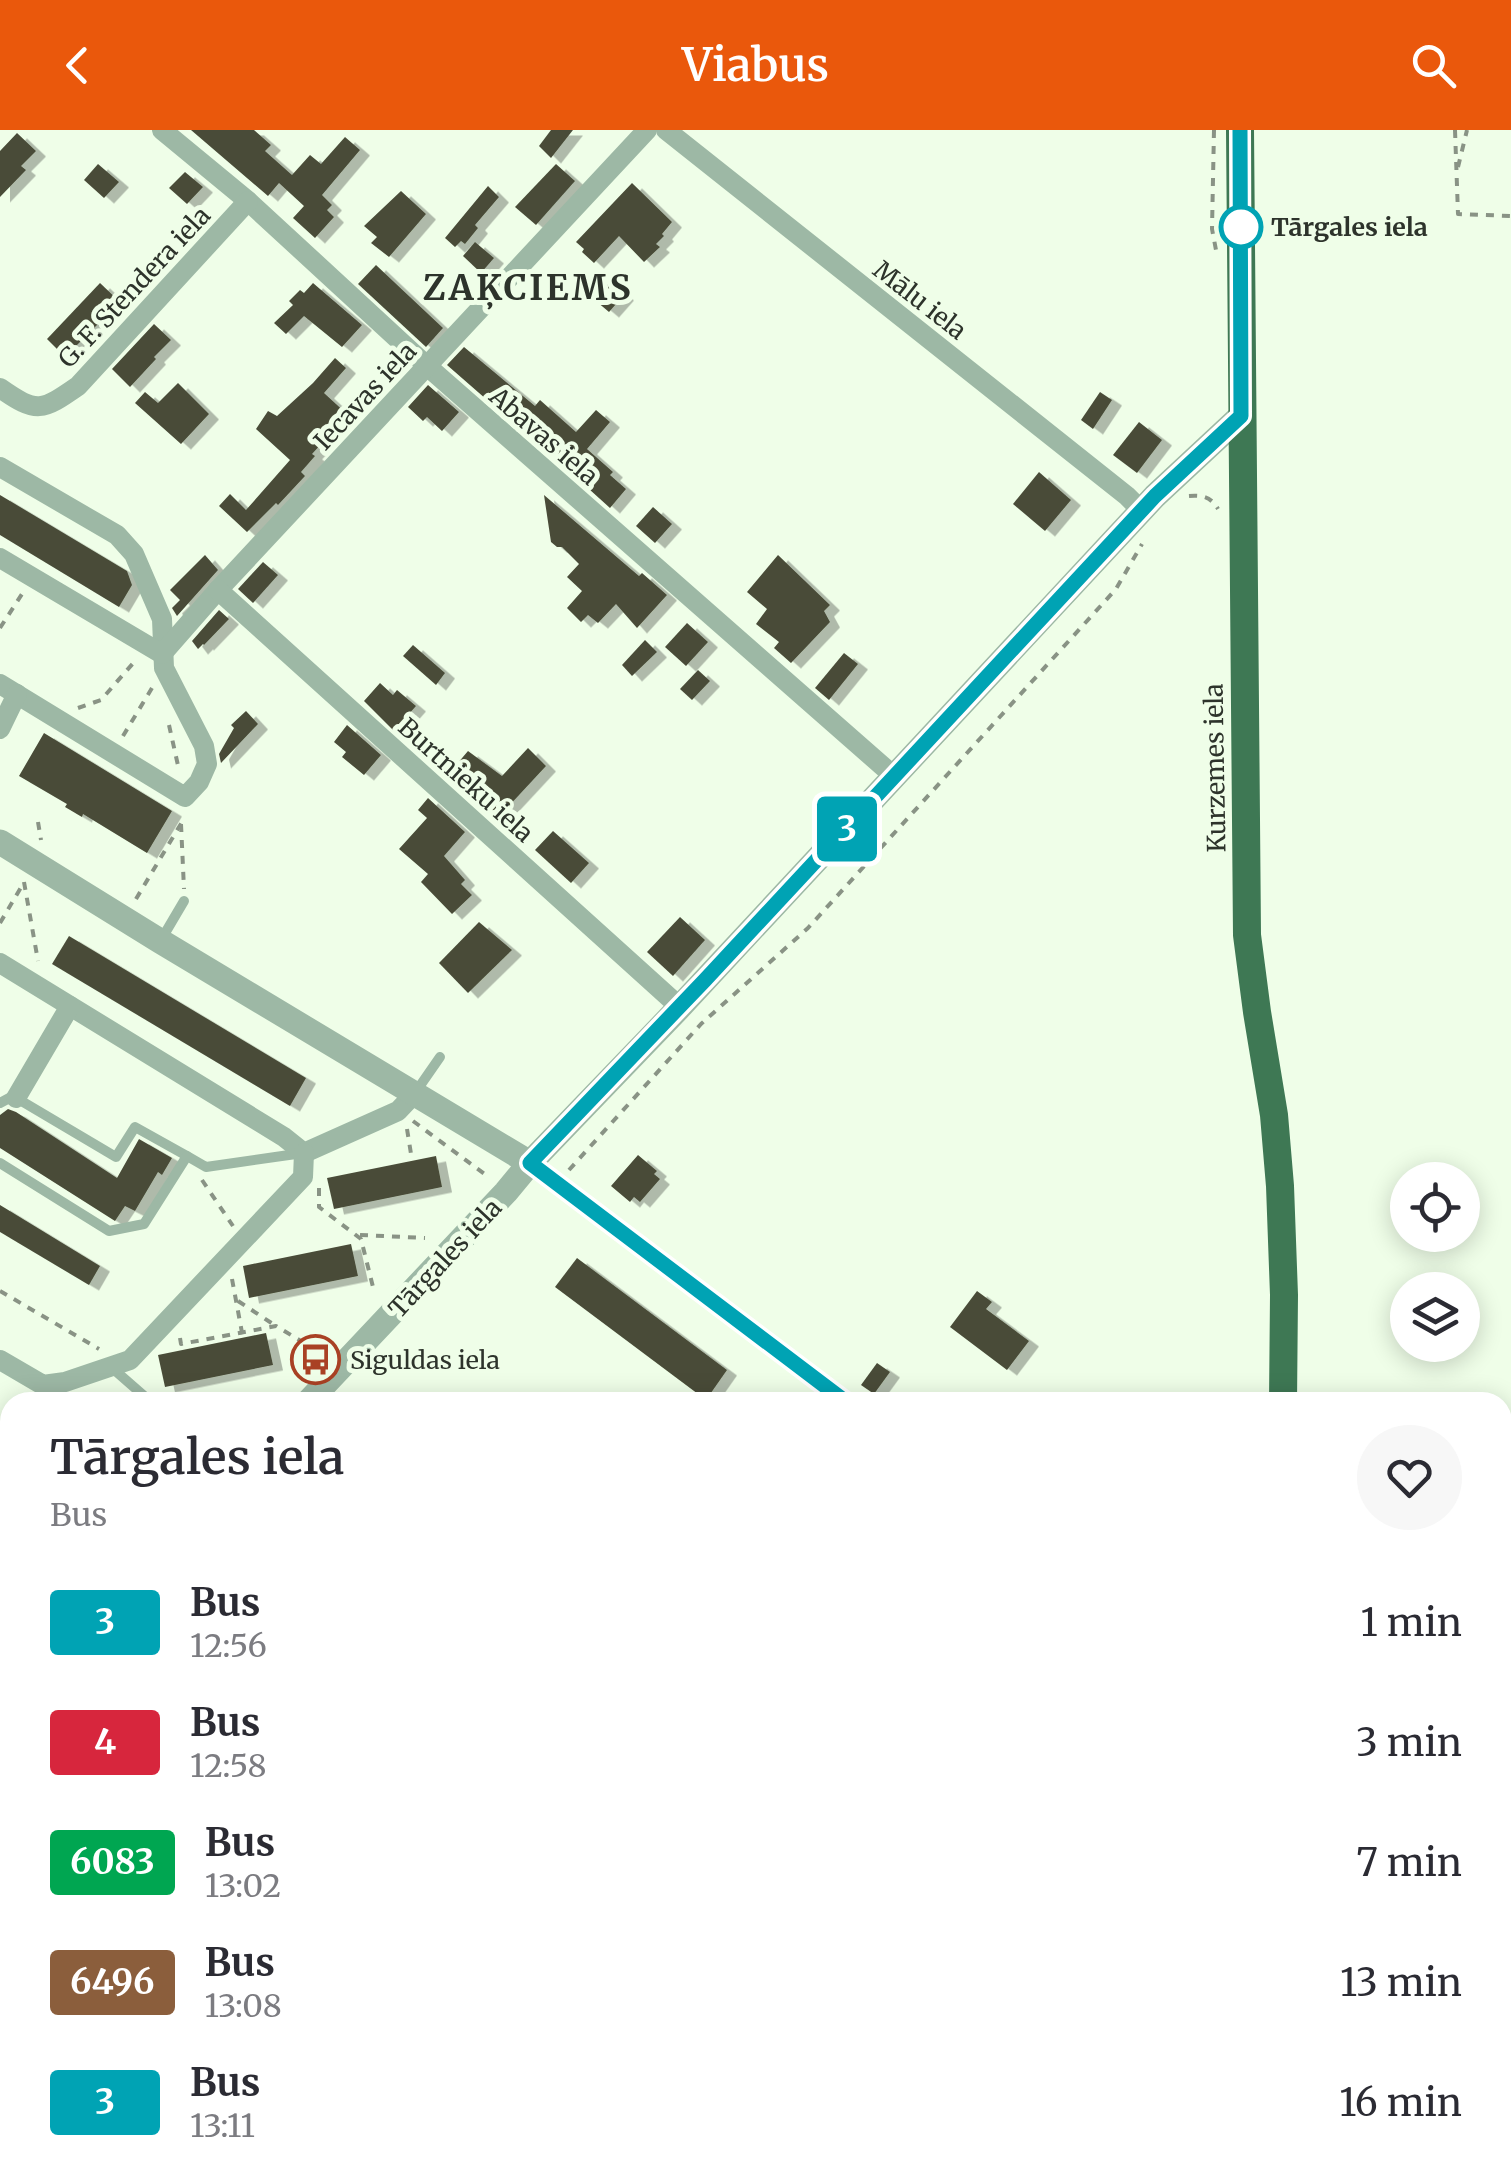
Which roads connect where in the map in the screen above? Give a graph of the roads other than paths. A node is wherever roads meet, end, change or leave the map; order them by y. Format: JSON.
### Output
{"nodes":[{"id":1,"x":162,"y":130,"type":"edge"},
{"id":2,"x":647,"y":130,"type":"edge"},
{"id":3,"x":666,"y":130,"type":"edge"},
{"id":4,"x":1240,"y":130,"type":"edge"},
{"id":5,"x":248,"y":201,"type":"junction"},
{"id":6,"x":427,"y":366,"type":"junction"},
{"id":7,"x":0,"y":388,"type":"edge"},
{"id":8,"x":1241,"y":416,"type":"junction"},
{"id":9,"x":0,"y":467,"type":"edge"},
{"id":10,"x":1142,"y":510,"type":"junction"},
{"id":11,"x":0,"y":558,"type":"edge"},
{"id":12,"x":218,"y":590,"type":"junction"},
{"id":13,"x":158,"y":656,"type":"junction"},
{"id":14,"x":9,"y":689,"type":"edge"},
{"id":15,"x":0,"y":728,"type":"edge"},
{"id":16,"x":895,"y":778,"type":"junction"},
{"id":17,"x":0,"y":842,"type":"edge"},
{"id":18,"x":184,"y":901,"type":"road end"},
{"id":19,"x":160,"y":941,"type":"junction"},
{"id":20,"x":0,"y":964,"type":"edge"},
{"id":21,"x":70,"y":1006,"type":"junction"},
{"id":22,"x":678,"y":1009,"type":"junction"},
{"id":23,"x":440,"y":1057,"type":"dead end"},
{"id":24,"x":8,"y":1101,"type":"edge"},
{"id":25,"x":410,"y":1110,"type":"junction"},
{"id":26,"x":304,"y":1153,"type":"junction"},
{"id":27,"x":191,"y":1159,"type":"junction"},
{"id":28,"x":0,"y":1163,"type":"edge"},
{"id":29,"x":530,"y":1163,"type":"junction"},
{"id":30,"x":0,"y":1360,"type":"edge"},
{"id":31,"x":116,"y":1365,"type":"junction"},
{"id":32,"x":36,"y":1392,"type":"edge"},
{"id":33,"x":42,"y":1392,"type":"edge"},
{"id":34,"x":141,"y":1392,"type":"edge"},
{"id":35,"x":317,"y":1392,"type":"edge"},
{"id":36,"x":833,"y":1392,"type":"edge"},
{"id":37,"x":1282,"y":1392,"type":"edge"}],
"edges":[{"from":1,"to":5,"type":"street","name":"Abavas iela"},
{"from":2,"to":6,"type":"street","name":"Iecavas iela"},
{"from":3,"to":10,"type":"street","name":"Mālu iela"},
{"from":4,"to":8,"type":"highway","name":"Kurzemes iela"},
{"from":5,"to":6,"type":"street","name":"Abavas iela"},
{"from":5,"to":7,"type":"street","name":"G. F. Stendera iela"},
{"from":6,"to":12,"type":"street","name":"Iecavas iela"},
{"from":6,"to":16,"type":"street","name":"Abavas iela"},
{"from":8,"to":10,"type":"street","name":"Tārgales iela"},
{"from":8,"to":37,"type":"highway","name":"Kurzemes iela"},
{"from":9,"to":13,"type":"street"},
{"from":10,"to":16,"type":"street","name":"Tārgales iela"},
{"from":11,"to":13,"type":"street"},
{"from":12,"to":13,"type":"street","name":"Iecavas iela"},
{"from":12,"to":22,"type":"street","name":"Burtnieku iela"},
{"from":13,"to":14,"type":"street"},
{"from":14,"to":15,"type":"street"},
{"from":16,"to":22,"type":"street","name":"Tārgales iela"},
{"from":17,"to":19,"type":"street"},
{"from":18,"to":19,"type":"lane"},
{"from":19,"to":25,"type":"street"},
{"from":20,"to":21,"type":"street"},
{"from":21,"to":24,"type":"street"},
{"from":21,"to":26,"type":"street"},
{"from":22,"to":29,"type":"street","name":"Tārgales iela"},
{"from":23,"to":25,"type":"lane"},
{"from":24,"to":27,"type":"lane"},
{"from":25,"to":26,"type":"street"},
{"from":25,"to":29,"type":"street"},
{"from":26,"to":27,"type":"lane"},
{"from":26,"to":31,"type":"street"},
{"from":27,"to":28,"type":"lane"},
{"from":29,"to":35,"type":"street","name":"Tārgales iela"},
{"from":29,"to":36,"type":"street"},
{"from":30,"to":32,"type":"street"},
{"from":31,"to":33,"type":"street"},
{"from":31,"to":34,"type":"lane"}]}
